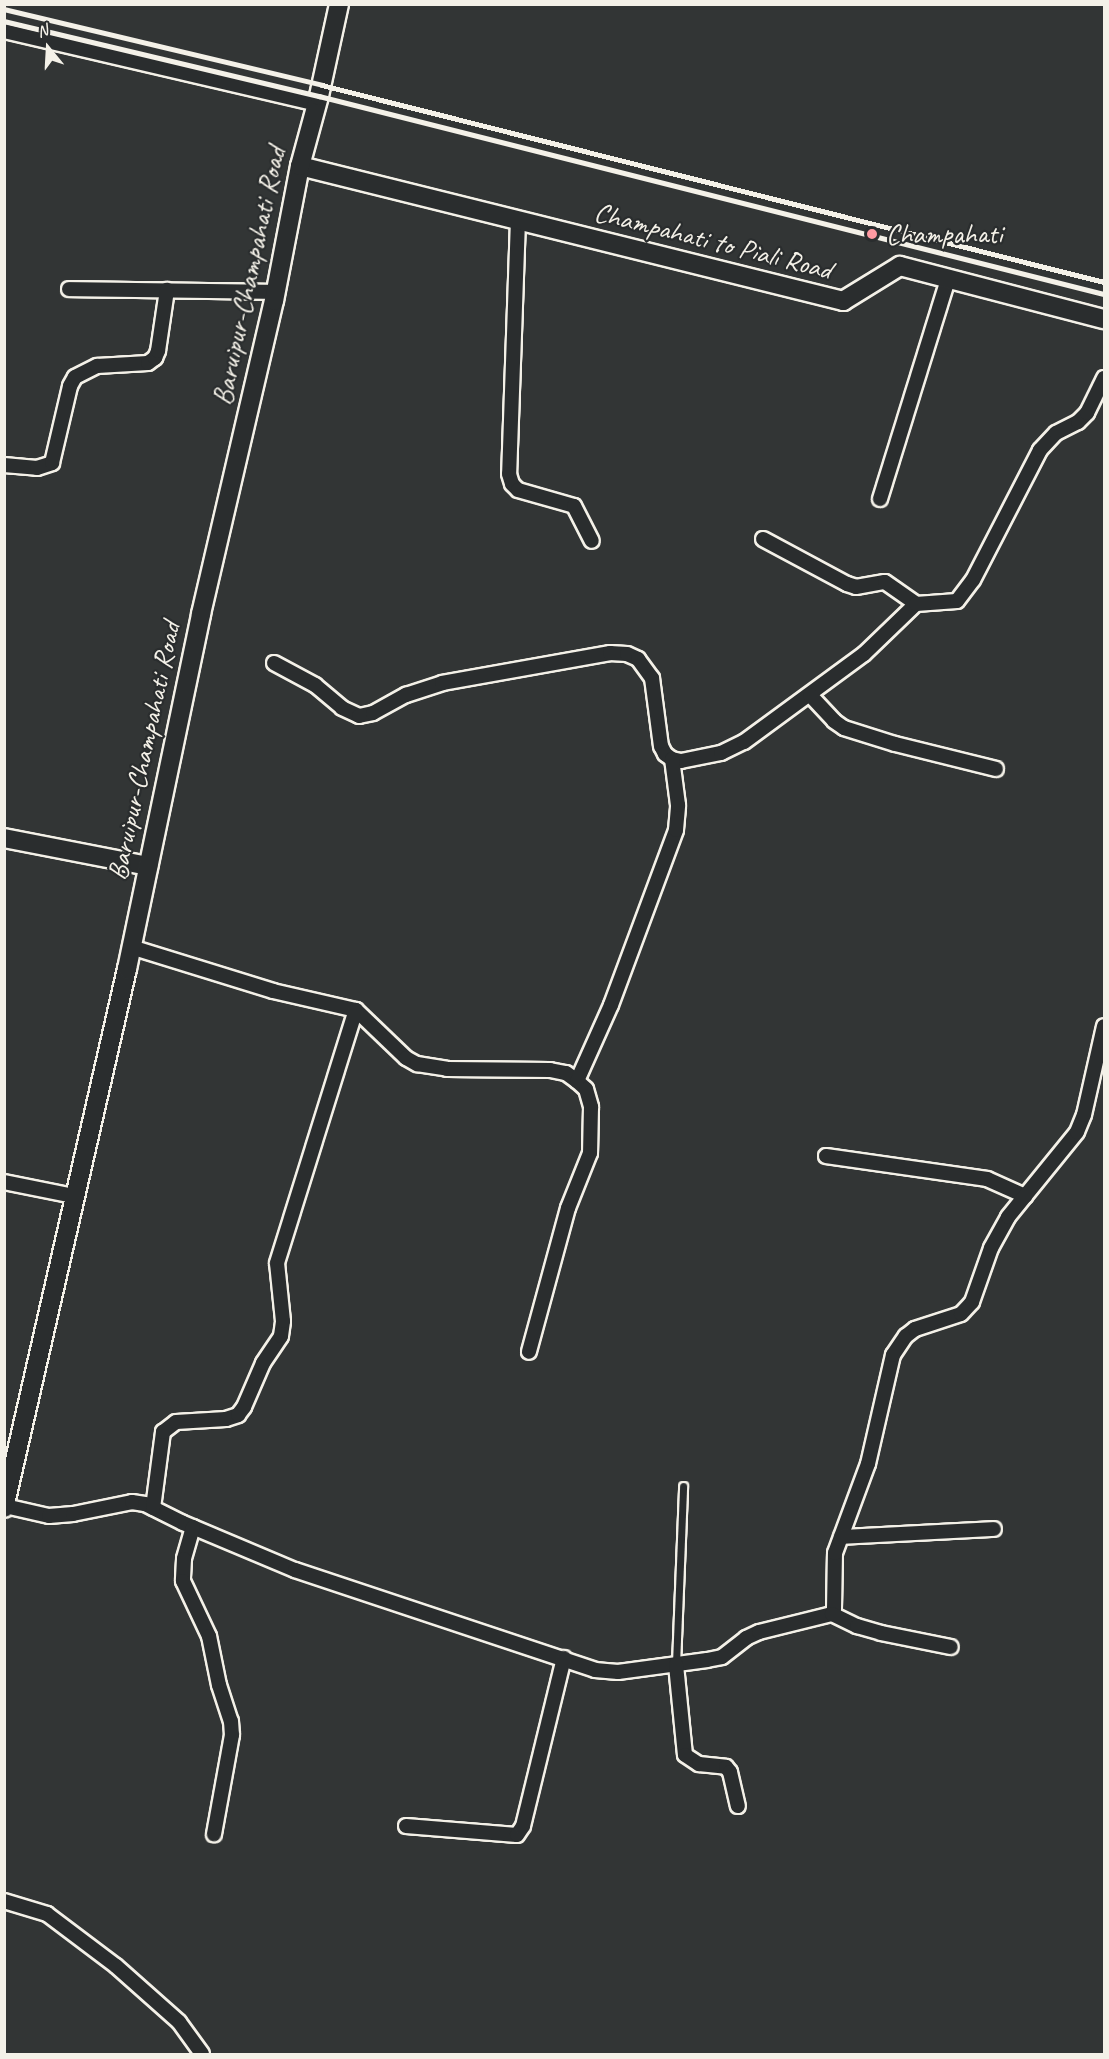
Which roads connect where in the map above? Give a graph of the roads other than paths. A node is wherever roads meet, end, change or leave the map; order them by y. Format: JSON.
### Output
{"nodes":[{"id":1,"x":339,"y":4,"type":"edge"},
{"id":2,"x":4,"y":31,"type":"edge"},
{"id":3,"x":317,"y":105,"type":"junction"},
{"id":4,"x":300,"y":166,"type":"junction"},
{"id":5,"x":519,"y":220,"type":"junction"},
{"id":6,"x":948,"y":279,"type":"junction"},
{"id":7,"x":69,"y":289,"type":"dead end"},
{"id":8,"x":166,"y":290,"type":"junction"},
{"id":9,"x":276,"y":292,"type":"junction"},
{"id":10,"x":1104,"y":319,"type":"edge"},
{"id":11,"x":1104,"y":378,"type":"edge"},
{"id":12,"x":4,"y":465,"type":"edge"},
{"id":13,"x":880,"y":499,"type":"dead end"},
{"id":14,"x":763,"y":539,"type":"dead end"},
{"id":15,"x":592,"y":541,"type":"dead end"},
{"id":16,"x":916,"y":604,"type":"junction"},
{"id":17,"x":274,"y":663,"type":"dead end"},
{"id":18,"x":810,"y":695,"type":"junction"},
{"id":19,"x":672,"y":759,"type":"junction"},
{"id":20,"x":996,"y":770,"type":"dead end"},
{"id":21,"x":4,"y":838,"type":"edge"},
{"id":22,"x":148,"y":866,"type":"junction"},
{"id":23,"x":131,"y":947,"type":"junction"},
{"id":24,"x":356,"y":1010,"type":"junction"},
{"id":25,"x":1104,"y":1026,"type":"edge"},
{"id":26,"x":577,"y":1081,"type":"junction"},
{"id":27,"x":826,"y":1156,"type":"dead end"},
{"id":28,"x":4,"y":1182,"type":"edge"},
{"id":29,"x":74,"y":1196,"type":"junction"},
{"id":30,"x":1025,"y":1196,"type":"junction"},
{"id":31,"x":529,"y":1352,"type":"dead end"},
{"id":32,"x":683,"y":1486,"type":"dead end"},
{"id":33,"x":5,"y":1507,"type":"edge"},
{"id":34,"x":153,"y":1508,"type":"junction"},
{"id":35,"x":193,"y":1527,"type":"junction"},
{"id":36,"x":994,"y":1529,"type":"dead end"},
{"id":37,"x":841,"y":1537,"type":"junction"},
{"id":38,"x":832,"y":1614,"type":"junction"},
{"id":39,"x":951,"y":1647,"type":"dead end"},
{"id":40,"x":564,"y":1658,"type":"junction"},
{"id":41,"x":676,"y":1665,"type":"junction"},
{"id":42,"x":738,"y":1806,"type":"dead end"},
{"id":43,"x":406,"y":1826,"type":"dead end"},
{"id":44,"x":214,"y":1834,"type":"dead end"},
{"id":45,"x":4,"y":1901,"type":"edge"},
{"id":46,"x":202,"y":2055,"type":"edge"}],
"edges":[{"from":1,"to":3,"type":"main road","name":"Baruipur-Champahati Road"},
{"from":2,"to":3,"type":"street"},
{"from":3,"to":4,"type":"main road","name":"Baruipur-Champahati Road"},
{"from":4,"to":5,"type":"main road","name":"Champahati to Piali Road"},
{"from":4,"to":9,"type":"main road","name":"Baruipur-Champahati Road"},
{"from":5,"to":6,"type":"main road","name":"Champahati to Piali Road"},
{"from":5,"to":15,"type":"street"},
{"from":6,"to":10,"type":"main road","name":"Champahati to Piali Road"},
{"from":6,"to":13,"type":"street"},
{"from":7,"to":8,"type":"street"},
{"from":8,"to":9,"type":"street"},
{"from":8,"to":12,"type":"street"},
{"from":9,"to":22,"type":"main road","name":"Baruipur-Champahati Road"},
{"from":11,"to":16,"type":"street"},
{"from":14,"to":16,"type":"street"},
{"from":16,"to":18,"type":"street"},
{"from":17,"to":19,"type":"street"},
{"from":18,"to":19,"type":"street"},
{"from":18,"to":20,"type":"street"},
{"from":19,"to":26,"type":"street"},
{"from":21,"to":22,"type":"main road"},
{"from":22,"to":23,"type":"main road","name":"Baruipur-Champahati Road"},
{"from":23,"to":24,"type":"street"},
{"from":23,"to":29,"type":"main road","name":"Baruipur-Champahati Road"},
{"from":24,"to":26,"type":"street"},
{"from":24,"to":34,"type":"street"},
{"from":25,"to":30,"type":"street"},
{"from":26,"to":31,"type":"street"},
{"from":27,"to":30,"type":"street"},
{"from":28,"to":29,"type":"street"},
{"from":29,"to":33,"type":"main road","name":"Baruipur-Champahati Road"},
{"from":30,"to":37,"type":"street"},
{"from":32,"to":41,"type":"lane"},
{"from":33,"to":34,"type":"street"},
{"from":34,"to":35,"type":"street"},
{"from":35,"to":40,"type":"street"},
{"from":35,"to":44,"type":"street"},
{"from":36,"to":37,"type":"street"},
{"from":37,"to":38,"type":"street"},
{"from":38,"to":39,"type":"street"},
{"from":38,"to":41,"type":"street"},
{"from":40,"to":41,"type":"street"},
{"from":40,"to":43,"type":"street"},
{"from":41,"to":42,"type":"street"},
{"from":45,"to":46,"type":"street"}]}
